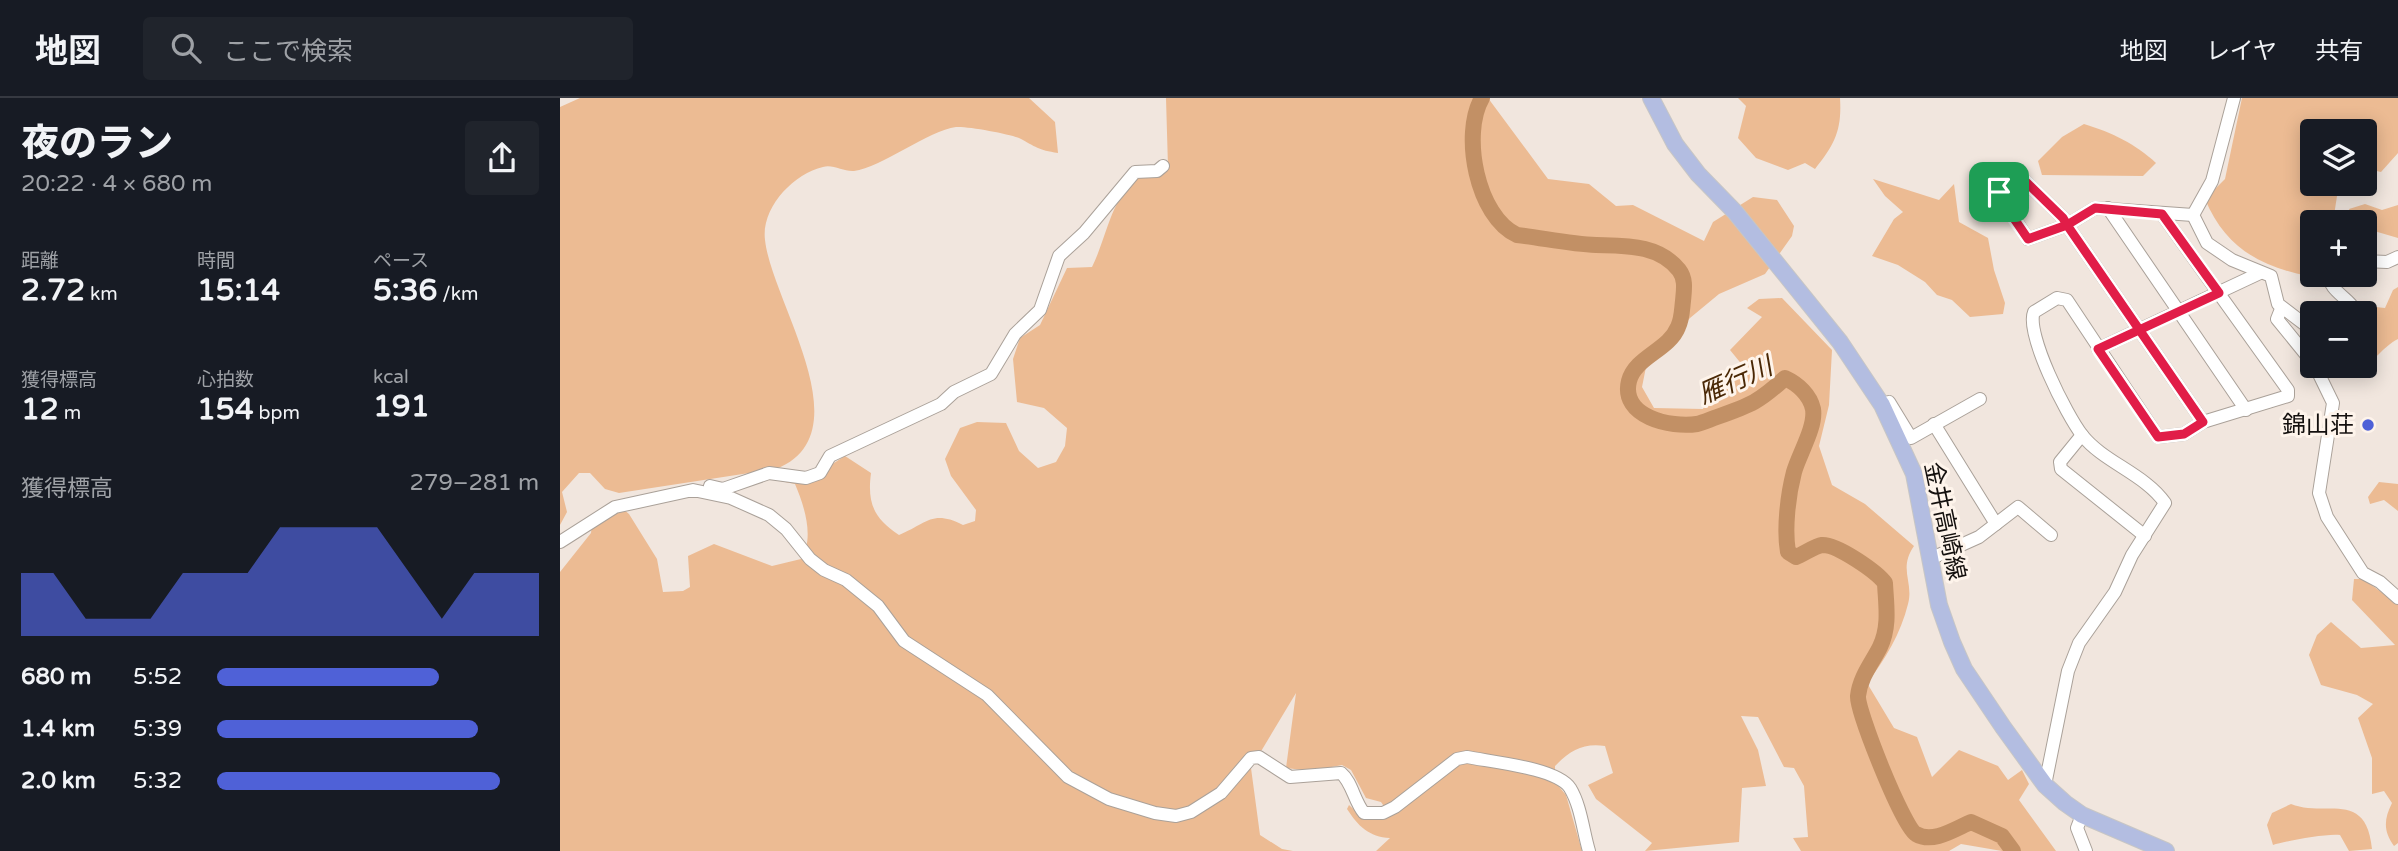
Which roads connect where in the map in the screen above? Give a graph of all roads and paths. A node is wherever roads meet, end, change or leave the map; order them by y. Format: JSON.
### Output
{"nodes":[{"id":1,"x":1651,"y":98,"type":"edge"},
{"id":2,"x":2234,"y":98,"type":"edge"},
{"id":3,"x":1163,"y":166,"type":"dead end"},
{"id":4,"x":2108,"y":208,"type":"junction"},
{"id":5,"x":2162,"y":214,"type":"junction"},
{"id":6,"x":2193,"y":215,"type":"junction"},
{"id":7,"x":2067,"y":225,"type":"junction"},
{"id":8,"x":2398,"y":257,"type":"edge"},
{"id":9,"x":2377,"y":262,"type":"edge"},
{"id":10,"x":2260,"y":273,"type":"junction"},
{"id":11,"x":2333,"y":287,"type":"edge"},
{"id":12,"x":2219,"y":293,"type":"junction"},
{"id":13,"x":2348,"y":301,"type":"edge"},
{"id":14,"x":2281,"y":309,"type":"junction"},
{"id":15,"x":2180,"y":311,"type":"junction"},
{"id":16,"x":2300,"y":322,"type":"edge"},
{"id":17,"x":2139,"y":330,"type":"junction"},
{"id":18,"x":2098,"y":349,"type":"junction"},
{"id":19,"x":2300,"y":349,"type":"edge"},
{"id":20,"x":2321,"y":378,"type":"edge"},
{"id":21,"x":1980,"y":398,"type":"dead end"},
{"id":22,"x":1881,"y":405,"type":"junction"},
{"id":23,"x":2246,"y":410,"type":"junction"},
{"id":24,"x":2203,"y":422,"type":"junction"},
{"id":25,"x":1934,"y":424,"type":"junction"},
{"id":26,"x":2082,"y":435,"type":"junction"},
{"id":27,"x":693,"y":490,"type":"junction"},
{"id":28,"x":1996,"y":524,"type":"junction"},
{"id":29,"x":2051,"y":535,"type":"dead end"},
{"id":30,"x":2145,"y":536,"type":"junction"},
{"id":31,"x":560,"y":542,"type":"edge"},
{"id":32,"x":1930,"y":559,"type":"junction"},
{"id":33,"x":2398,"y":598,"type":"edge"},
{"id":34,"x":2045,"y":785,"type":"junction"},
{"id":35,"x":2082,"y":815,"type":"junction"},
{"id":36,"x":1589,"y":851,"type":"edge"},
{"id":37,"x":2086,"y":851,"type":"edge"},
{"id":38,"x":2166,"y":851,"type":"edge"}],
"edges":[{"from":1,"to":22,"type":"main road","name":"金井高崎線"},
{"from":2,"to":6,"type":"street"},
{"from":3,"to":27,"type":"street"},
{"from":4,"to":5,"type":"street"},
{"from":4,"to":7,"type":"street"},
{"from":4,"to":15,"type":"street"},
{"from":5,"to":6,"type":"street"},
{"from":5,"to":12,"type":"street"},
{"from":6,"to":10,"type":"street"},
{"from":7,"to":7,"type":"street"},
{"from":7,"to":17,"type":"street"},
{"from":8,"to":9,"type":"street"},
{"from":10,"to":12,"type":"street"},
{"from":10,"to":14,"type":"street"},
{"from":11,"to":13,"type":"street"},
{"from":12,"to":15,"type":"street"},
{"from":12,"to":23,"type":"street"},
{"from":14,"to":16,"type":"street"},
{"from":14,"to":19,"type":"street"},
{"from":15,"to":17,"type":"street"},
{"from":15,"to":23,"type":"street"},
{"from":17,"to":18,"type":"street"},
{"from":17,"to":24,"type":"street"},
{"from":18,"to":24,"type":"street"},
{"from":18,"to":26,"type":"street"},
{"from":20,"to":33,"type":"street"},
{"from":21,"to":25,"type":"street"},
{"from":22,"to":25,"type":"street"},
{"from":22,"to":32,"type":"main road","name":"金井高崎線"},
{"from":23,"to":24,"type":"street"},
{"from":25,"to":28,"type":"street"},
{"from":26,"to":30,"type":"street"},
{"from":26,"to":30,"type":"street"},
{"from":27,"to":31,"type":"street"},
{"from":27,"to":36,"type":"street"},
{"from":28,"to":29,"type":"street"},
{"from":28,"to":32,"type":"street"},
{"from":30,"to":34,"type":"street"},
{"from":32,"to":34,"type":"main road","name":"金井高崎線"},
{"from":34,"to":35,"type":"main road","name":"金井高崎線"},
{"from":35,"to":37,"type":"street"},
{"from":35,"to":38,"type":"main road","name":"金井高崎線"}]}
